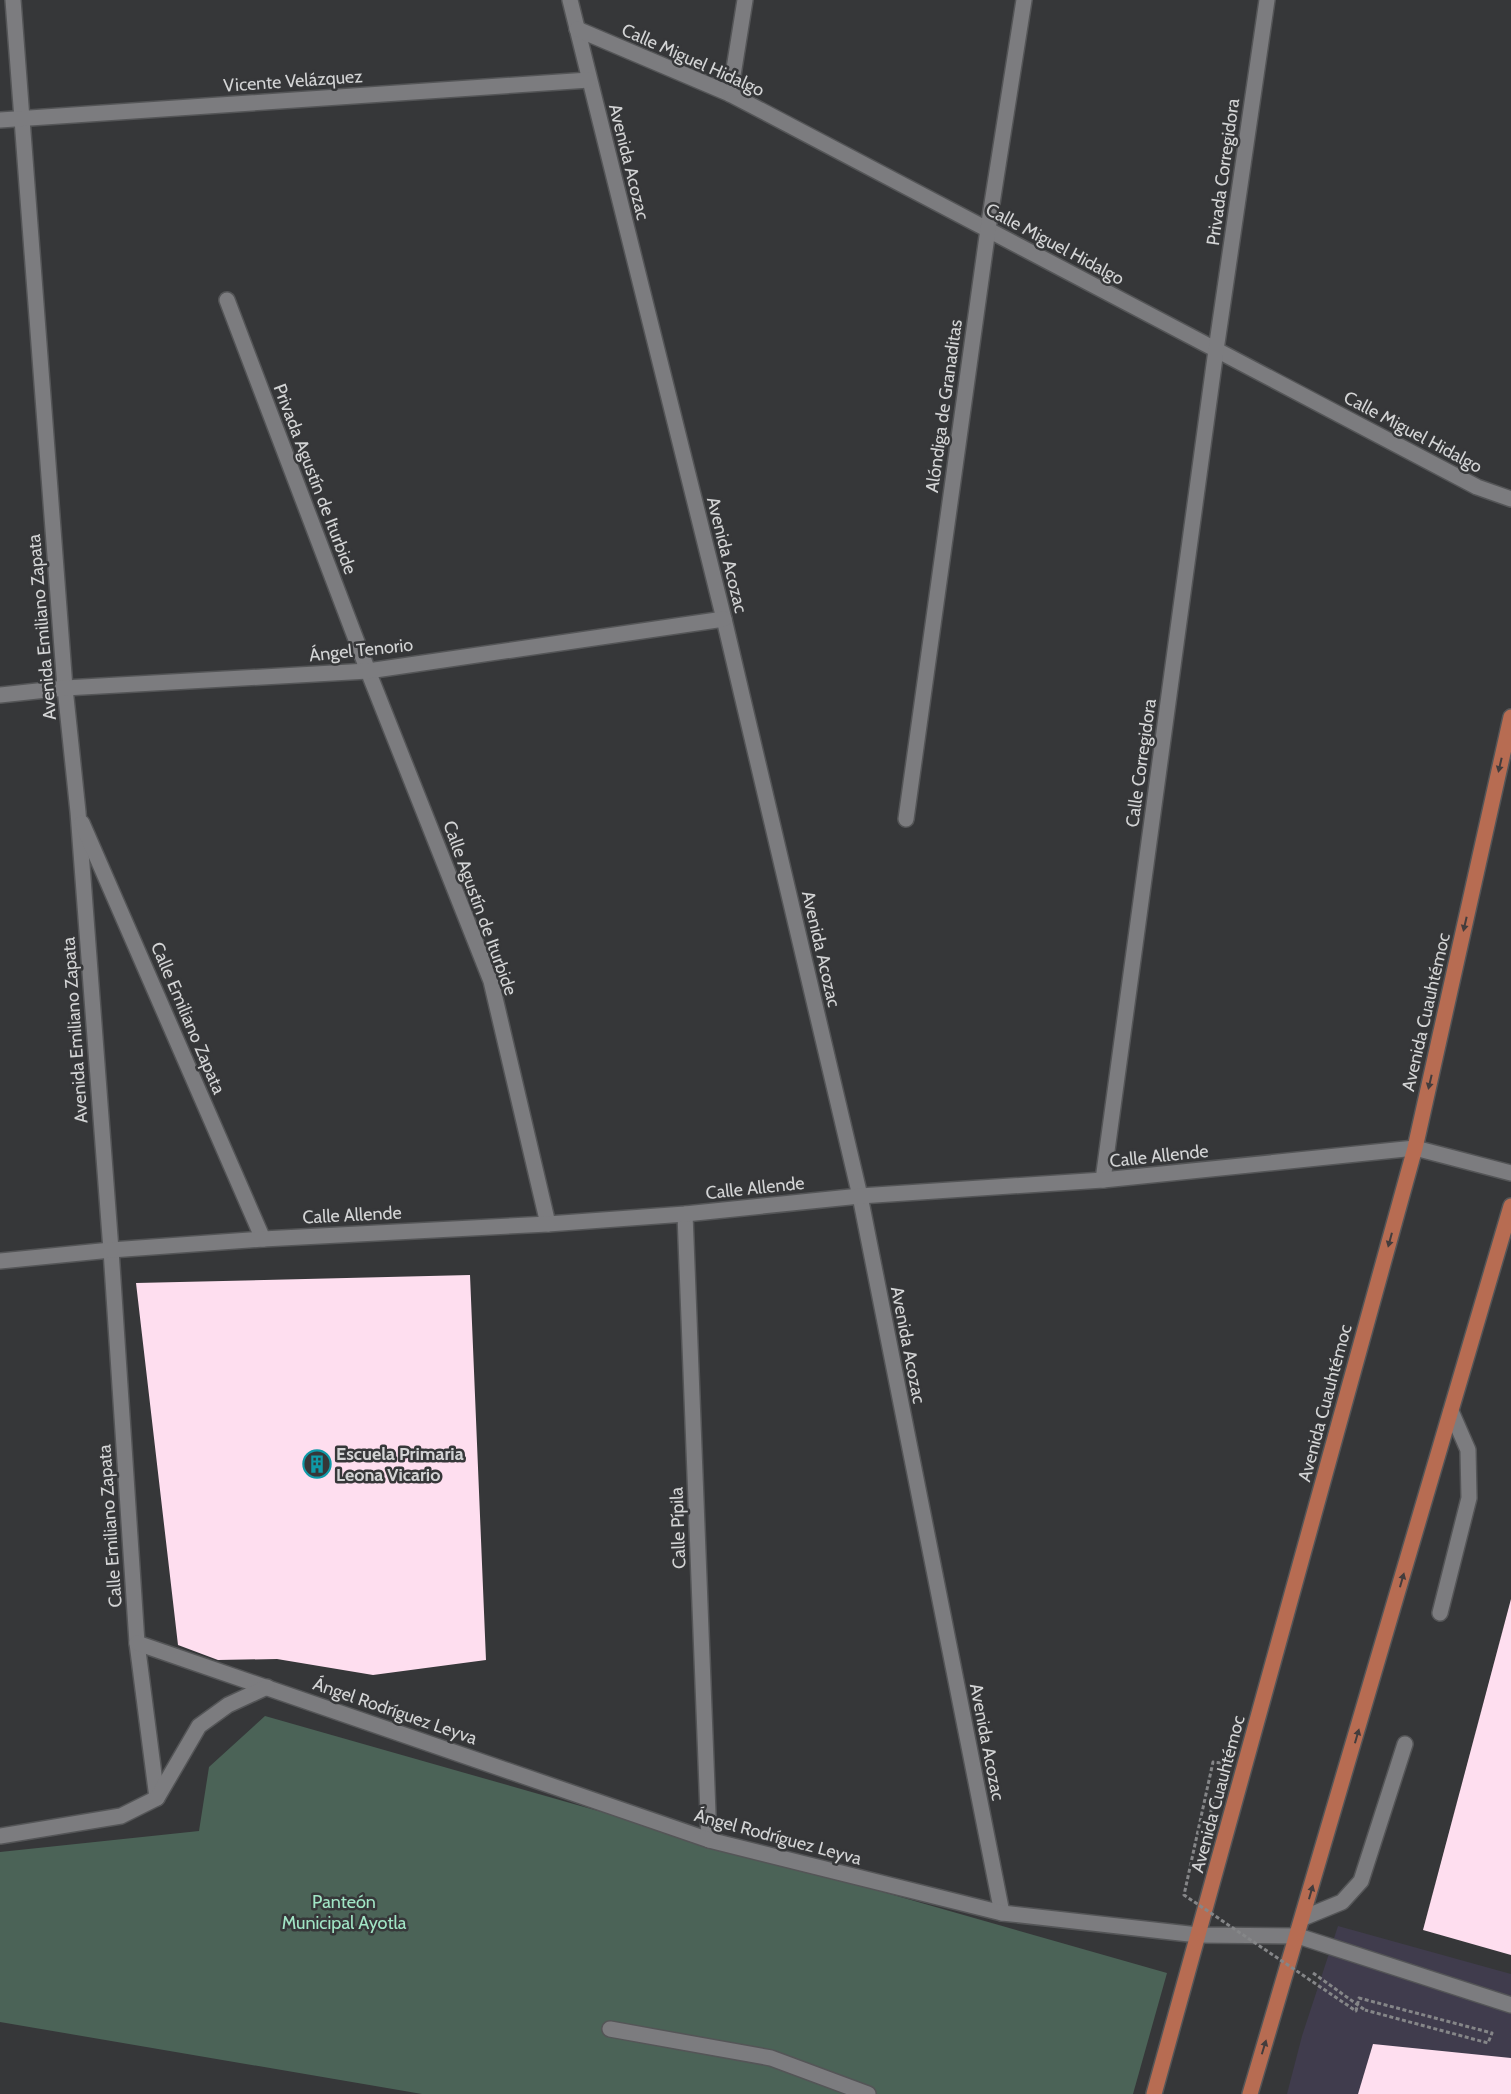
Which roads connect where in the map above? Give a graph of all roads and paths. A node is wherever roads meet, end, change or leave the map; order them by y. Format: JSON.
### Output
{"nodes":[{"id":1,"x":13,"y":0,"type":"edge"},
{"id":2,"x":570,"y":0,"type":"edge"},
{"id":3,"x":745,"y":0,"type":"edge"},
{"id":4,"x":1024,"y":0,"type":"edge"},
{"id":5,"x":1266,"y":0,"type":"edge"},
{"id":6,"x":578,"y":29,"type":"junction"},
{"id":7,"x":589,"y":80,"type":"junction"},
{"id":8,"x":730,"y":94,"type":"junction"},
{"id":9,"x":22,"y":118,"type":"junction"},
{"id":10,"x":0,"y":120,"type":"edge"},
{"id":11,"x":988,"y":230,"type":"junction"},
{"id":12,"x":227,"y":300,"type":"dead end"},
{"id":13,"x":1216,"y":350,"type":"junction"},
{"id":14,"x":1511,"y":499,"type":"edge"},
{"id":15,"x":724,"y":619,"type":"junction"},
{"id":16,"x":368,"y":671,"type":"junction"},
{"id":17,"x":65,"y":688,"type":"junction"},
{"id":18,"x":0,"y":695,"type":"edge"},
{"id":19,"x":1511,"y":717,"type":"edge"},
{"id":20,"x":78,"y":812,"type":"junction"},
{"id":21,"x":906,"y":819,"type":"dead end"},
{"id":22,"x":1415,"y":1148,"type":"junction"},
{"id":23,"x":1511,"y":1173,"type":"edge"},
{"id":24,"x":1103,"y":1180,"type":"junction"},
{"id":25,"x":860,"y":1196,"type":"junction"},
{"id":26,"x":1511,"y":1206,"type":"edge"},
{"id":27,"x":685,"y":1214,"type":"junction"},
{"id":28,"x":548,"y":1224,"type":"junction"},
{"id":29,"x":263,"y":1239,"type":"junction"},
{"id":30,"x":111,"y":1250,"type":"junction"},
{"id":31,"x":0,"y":1261,"type":"edge"},
{"id":32,"x":1451,"y":1412,"type":"junction"},
{"id":33,"x":1440,"y":1613,"type":"dead end"},
{"id":34,"x":137,"y":1643,"type":"junction"},
{"id":35,"x":267,"y":1686,"type":"junction"},
{"id":36,"x":1405,"y":1744,"type":"dead end"},
{"id":37,"x":157,"y":1798,"type":"junction"},
{"id":38,"x":0,"y":1836,"type":"edge"},
{"id":39,"x":709,"y":1840,"type":"junction"},
{"id":40,"x":1199,"y":1863,"type":"dead end"},
{"id":41,"x":1002,"y":1914,"type":"junction"},
{"id":42,"x":1303,"y":1918,"type":"junction"},
{"id":43,"x":1198,"y":1935,"type":"junction"},
{"id":44,"x":1298,"y":1936,"type":"junction"},
{"id":45,"x":1291,"y":1958,"type":"junction"},
{"id":46,"x":1511,"y":2005,"type":"edge"},
{"id":47,"x":610,"y":2029,"type":"dead end"},
{"id":48,"x":868,"y":2094,"type":"edge"},
{"id":49,"x":1154,"y":2094,"type":"edge"},
{"id":50,"x":1250,"y":2094,"type":"edge"}],
"edges":[{"from":1,"to":9,"type":"street","name":"Avenida Emiliano Zapata"},
{"from":2,"to":6,"type":"street","name":"Avenida Acozac"},
{"from":3,"to":8,"type":"street"},
{"from":4,"to":11,"type":"street","name":"Alóndiga de Granaditas"},
{"from":5,"to":13,"type":"street","name":"Privada Corregidora"},
{"from":6,"to":7,"type":"street","name":"Avenida Acozac"},
{"from":6,"to":8,"type":"street","name":"Calle Miguel Hidalgo"},
{"from":7,"to":9,"type":"street","name":"Vicente Velázquez"},
{"from":7,"to":15,"type":"street","name":"Avenida Acozac"},
{"from":8,"to":11,"type":"street","name":"Calle Miguel Hidalgo"},
{"from":9,"to":10,"type":"street","name":"Vicente Velázquez"},
{"from":9,"to":17,"type":"street","name":"Avenida Emiliano Zapata"},
{"from":11,"to":13,"type":"street","name":"Calle Miguel Hidalgo"},
{"from":11,"to":21,"type":"street","name":"Alóndiga de Granaditas"},
{"from":12,"to":16,"type":"street","name":"Privada Agustín de Iturbide"},
{"from":13,"to":14,"type":"street","name":"Calle Miguel Hidalgo"},
{"from":13,"to":24,"type":"street","name":"Calle Corregidora"},
{"from":15,"to":16,"type":"street","name":"Ángel Tenorio"},
{"from":15,"to":25,"type":"street","name":"Avenida Acozac"},
{"from":16,"to":17,"type":"street","name":"Ángel Tenorio"},
{"from":16,"to":28,"type":"street","name":"Calle Agustín de Iturbide"},
{"from":17,"to":18,"type":"street","name":"Ángel Tenorio"},
{"from":17,"to":20,"type":"street","name":"Avenida Emiliano Zapata"},
{"from":19,"to":22,"type":"main road","name":"Avenida Cuauhtémoc","one_way":true},
{"from":20,"to":29,"type":"street","name":"Calle Emiliano Zapata"},
{"from":20,"to":30,"type":"street","name":"Avenida Emiliano Zapata"},
{"from":22,"to":23,"type":"street","name":"Calle Allende"},
{"from":22,"to":24,"type":"street","name":"Calle Allende"},
{"from":22,"to":43,"type":"main road","name":"Avenida Cuauhtémoc","one_way":true},
{"from":24,"to":25,"type":"street","name":"Calle Allende"},
{"from":25,"to":27,"type":"street","name":"Calle Allende"},
{"from":25,"to":41,"type":"street","name":"Avenida Acozac"},
{"from":26,"to":32,"type":"main road"},
{"from":27,"to":28,"type":"street","name":"Calle Allende"},
{"from":27,"to":39,"type":"street","name":"Calle Pípila"},
{"from":28,"to":29,"type":"street","name":"Calle Allende"},
{"from":29,"to":30,"type":"street","name":"Calle Allende"},
{"from":30,"to":31,"type":"street","name":"Calle Allende"},
{"from":30,"to":34,"type":"street","name":"Calle Emiliano Zapata"},
{"from":32,"to":33,"type":"street"},
{"from":42,"to":32,"type":"main road","one_way":true},
{"from":34,"to":35,"type":"street","name":"Ángel Rodríguez Leyva"},
{"from":34,"to":37,"type":"street","name":"Calle Emiliano Zapata"},
{"from":35,"to":37,"type":"street"},
{"from":35,"to":39,"type":"street","name":"Ángel Rodríguez Leyva"},
{"from":36,"to":42,"type":"street"},
{"from":37,"to":38,"type":"street"},
{"from":39,"to":41,"type":"street","name":"Ángel Rodríguez Leyva"},
{"from":40,"to":45,"type":"path","bridge":true},
{"from":41,"to":43,"type":"street","name":"Ángel Rodríguez Leyva"},
{"from":42,"to":44,"type":"main road"},
{"from":43,"to":44,"type":"street","name":"Ángel Rodríguez Leyva"},
{"from":43,"to":49,"type":"main road","name":"Avenida Cuauhtémoc"},
{"from":44,"to":45,"type":"main road"},
{"from":44,"to":46,"type":"street","name":"Ángel Rodríguez Leyva"},
{"from":50,"to":45,"type":"main road","one_way":true},
{"from":47,"to":48,"type":"street"}]}
